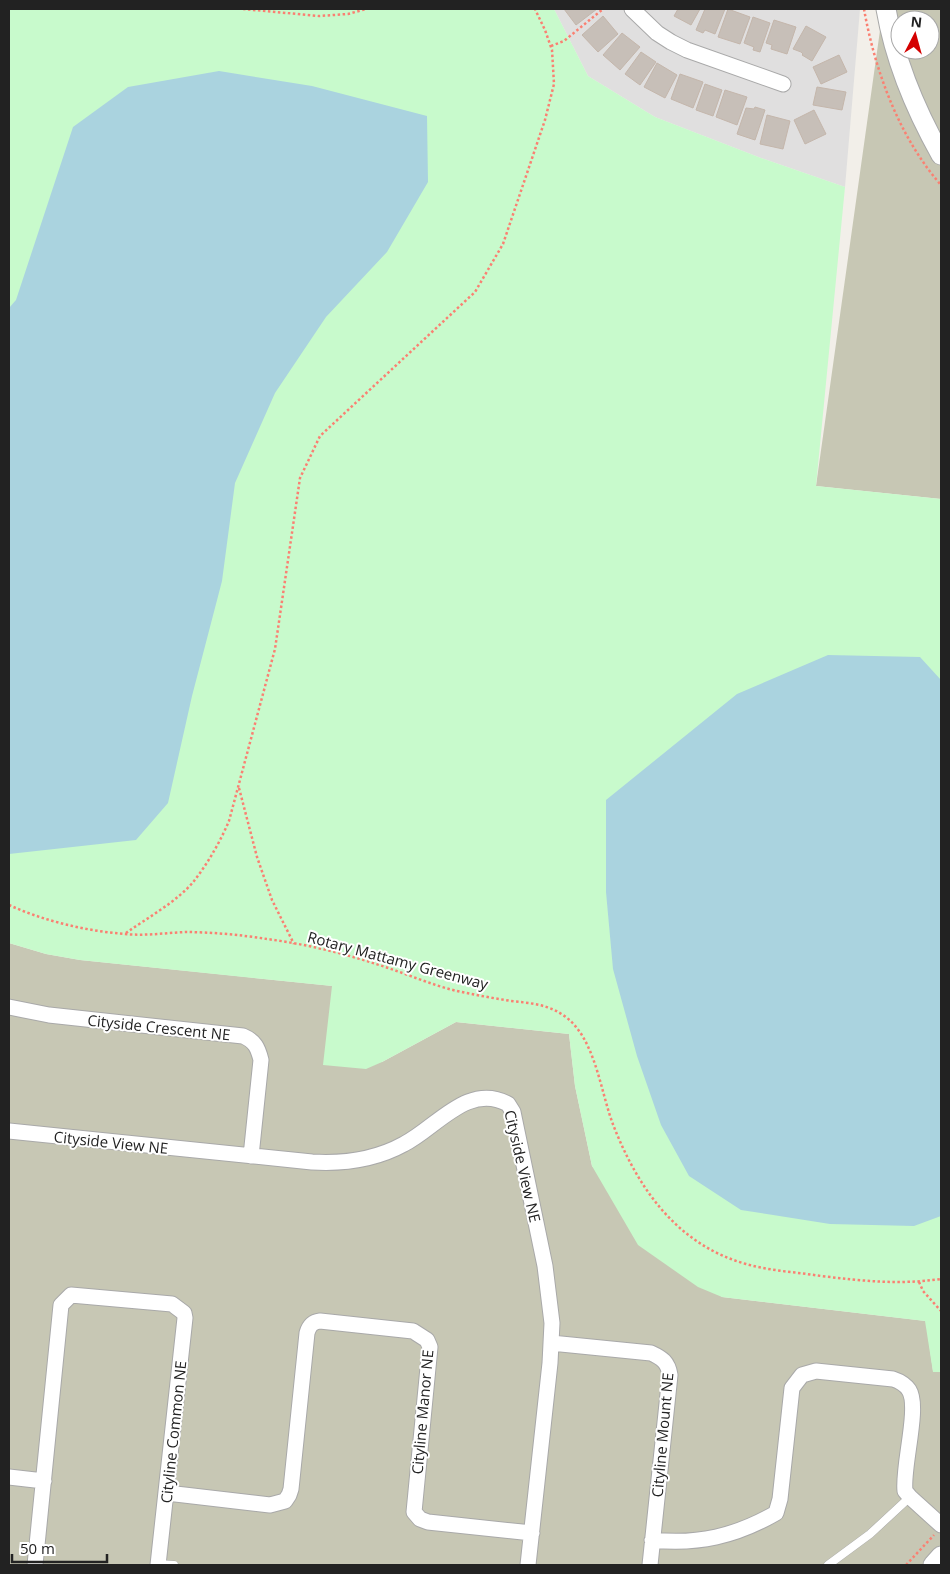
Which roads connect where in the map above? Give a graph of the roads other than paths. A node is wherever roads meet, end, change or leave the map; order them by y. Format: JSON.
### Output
{"nodes":[{"id":1,"x":886,"y":9,"type":"edge"},
{"id":2,"x":638,"y":11,"type":"edge"},
{"id":3,"x":783,"y":84,"type":"dead end"},
{"id":4,"x":941,"y":155,"type":"edge"},
{"id":5,"x":9,"y":1007,"type":"edge"},
{"id":6,"x":9,"y":1131,"type":"edge"},
{"id":7,"x":251,"y":1156,"type":"junction"},
{"id":8,"x":551,"y":1343,"type":"junction"},
{"id":9,"x":9,"y":1477,"type":"edge"},
{"id":10,"x":44,"y":1481,"type":"junction"},
{"id":11,"x":167,"y":1493,"type":"junction"},
{"id":12,"x":910,"y":1497,"type":"junction"},
{"id":13,"x":941,"y":1525,"type":"edge"},
{"id":14,"x":532,"y":1533,"type":"junction"},
{"id":15,"x":652,"y":1540,"type":"junction"},
{"id":16,"x":941,"y":1556,"type":"edge"},
{"id":17,"x":158,"y":1564,"type":"edge"},
{"id":18,"x":35,"y":1565,"type":"edge"},
{"id":19,"x":174,"y":1565,"type":"edge"},
{"id":20,"x":528,"y":1565,"type":"edge"},
{"id":21,"x":650,"y":1565,"type":"edge"},
{"id":22,"x":828,"y":1565,"type":"edge"},
{"id":23,"x":933,"y":1565,"type":"edge"}],
"edges":[{"from":1,"to":4,"type":"street"},
{"from":2,"to":3,"type":"street"},
{"from":5,"to":7,"type":"street","name":"Cityside Crescent NE"},
{"from":6,"to":7,"type":"street","name":"Cityside View NE"},
{"from":7,"to":8,"type":"street","name":"Cityside View NE"},
{"from":8,"to":14,"type":"street","name":"Cityside View NE"},
{"from":8,"to":15,"type":"street","name":"Cityline Mount NE"},
{"from":9,"to":10,"type":"street"},
{"from":10,"to":11,"type":"street","name":"Cityline Common NE"},
{"from":10,"to":18,"type":"street"},
{"from":11,"to":14,"type":"street","name":"Cityline Manor NE"},
{"from":11,"to":17,"type":"street","name":"Cityline Common NE"},
{"from":12,"to":13,"type":"street"},
{"from":12,"to":15,"type":"street"},
{"from":12,"to":22,"type":"lane"},
{"from":14,"to":20,"type":"street","name":"Cityside View NE"},
{"from":15,"to":21,"type":"street","name":"Cityline Mount NE"},
{"from":16,"to":23,"type":"street"},
{"from":17,"to":19,"type":"lane"}]}
